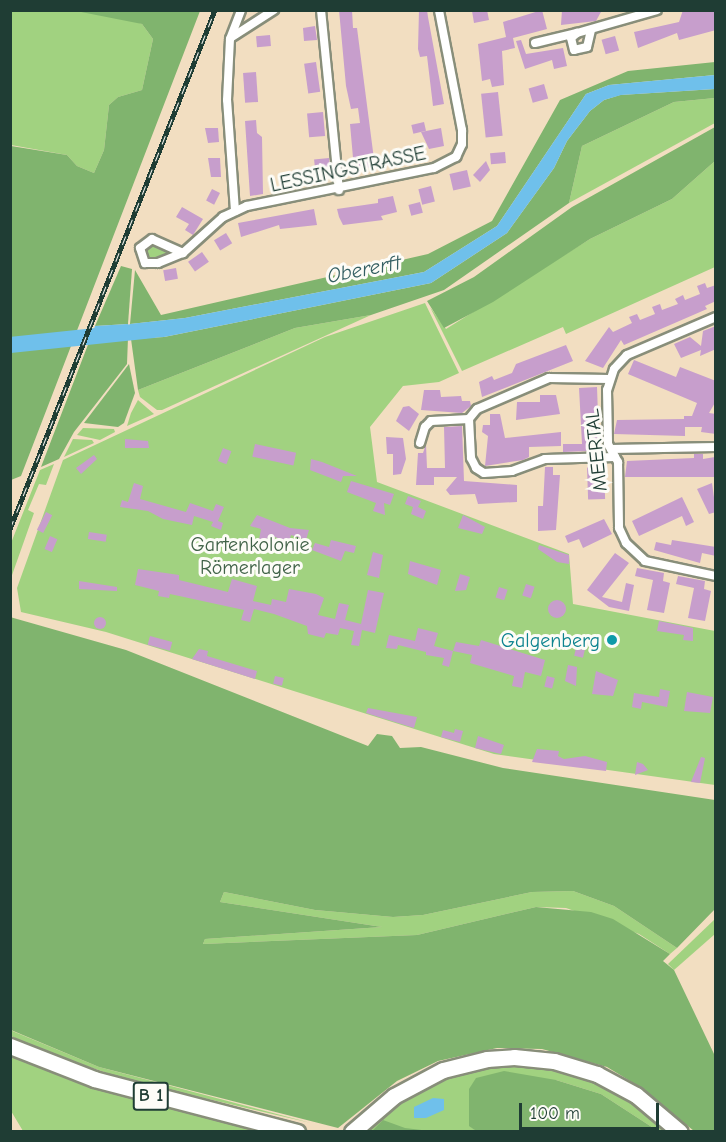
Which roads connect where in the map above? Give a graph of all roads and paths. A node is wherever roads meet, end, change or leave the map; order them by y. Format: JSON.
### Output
{"nodes":[{"id":1,"x":241,"y":10,"type":"edge"},
{"id":2,"x":274,"y":10,"type":"edge"},
{"id":3,"x":321,"y":10,"type":"edge"},
{"id":4,"x":439,"y":10,"type":"edge"},
{"id":5,"x":657,"y":10,"type":"edge"},
{"id":6,"x":262,"y":13,"type":"edge"},
{"id":7,"x":591,"y":30,"type":"junction"},
{"id":8,"x":577,"y":33,"type":"junction"},
{"id":9,"x":230,"y":39,"type":"junction"},
{"id":10,"x":535,"y":43,"type":"dead end"},
{"id":11,"x":339,"y":190,"type":"junction"},
{"id":12,"x":235,"y":211,"type":"junction"},
{"id":13,"x":183,"y":253,"type":"junction"},
{"id":14,"x":716,"y":317,"type":"edge"},
{"id":15,"x":609,"y":379,"type":"junction"},
{"id":16,"x":469,"y":419,"type":"junction"},
{"id":17,"x":420,"y":443,"type":"dead end"},
{"id":18,"x":716,"y":447,"type":"edge"},
{"id":19,"x":613,"y":453,"type":"junction"},
{"id":20,"x":716,"y":576,"type":"edge"},
{"id":21,"x":10,"y":1046,"type":"edge"},
{"id":22,"x":297,"y":1131,"type":"edge"},
{"id":23,"x":352,"y":1131,"type":"edge"},
{"id":24,"x":680,"y":1131,"type":"edge"}],
"edges":[{"from":1,"to":9,"type":"street"},
{"from":2,"to":6,"type":"street"},
{"from":3,"to":11,"type":"street"},
{"from":4,"to":11,"type":"street","name":"LESSINGSTRASSE"},
{"from":5,"to":7,"type":"street"},
{"from":6,"to":9,"type":"street"},
{"from":7,"to":8,"type":"street"},
{"from":7,"to":8,"type":"street"},
{"from":8,"to":10,"type":"street"},
{"from":9,"to":12,"type":"street"},
{"from":11,"to":12,"type":"street","name":"LESSINGSTRASSE"},
{"from":12,"to":13,"type":"street","name":"LESSINGSTRASSE"},
{"from":13,"to":13,"type":"street","name":"LESSINGSTRASSE"},
{"from":14,"to":15,"type":"street","name":"MEERTAL"},
{"from":15,"to":16,"type":"street"},
{"from":15,"to":19,"type":"street","name":"MEERTAL"},
{"from":16,"to":17,"type":"street"},
{"from":16,"to":19,"type":"street"},
{"from":18,"to":19,"type":"street"},
{"from":19,"to":20,"type":"street","name":"MEERTAL"},
{"from":21,"to":22,"type":"highway","number":"B 1"},
{"from":23,"to":24,"type":"highway"}]}
